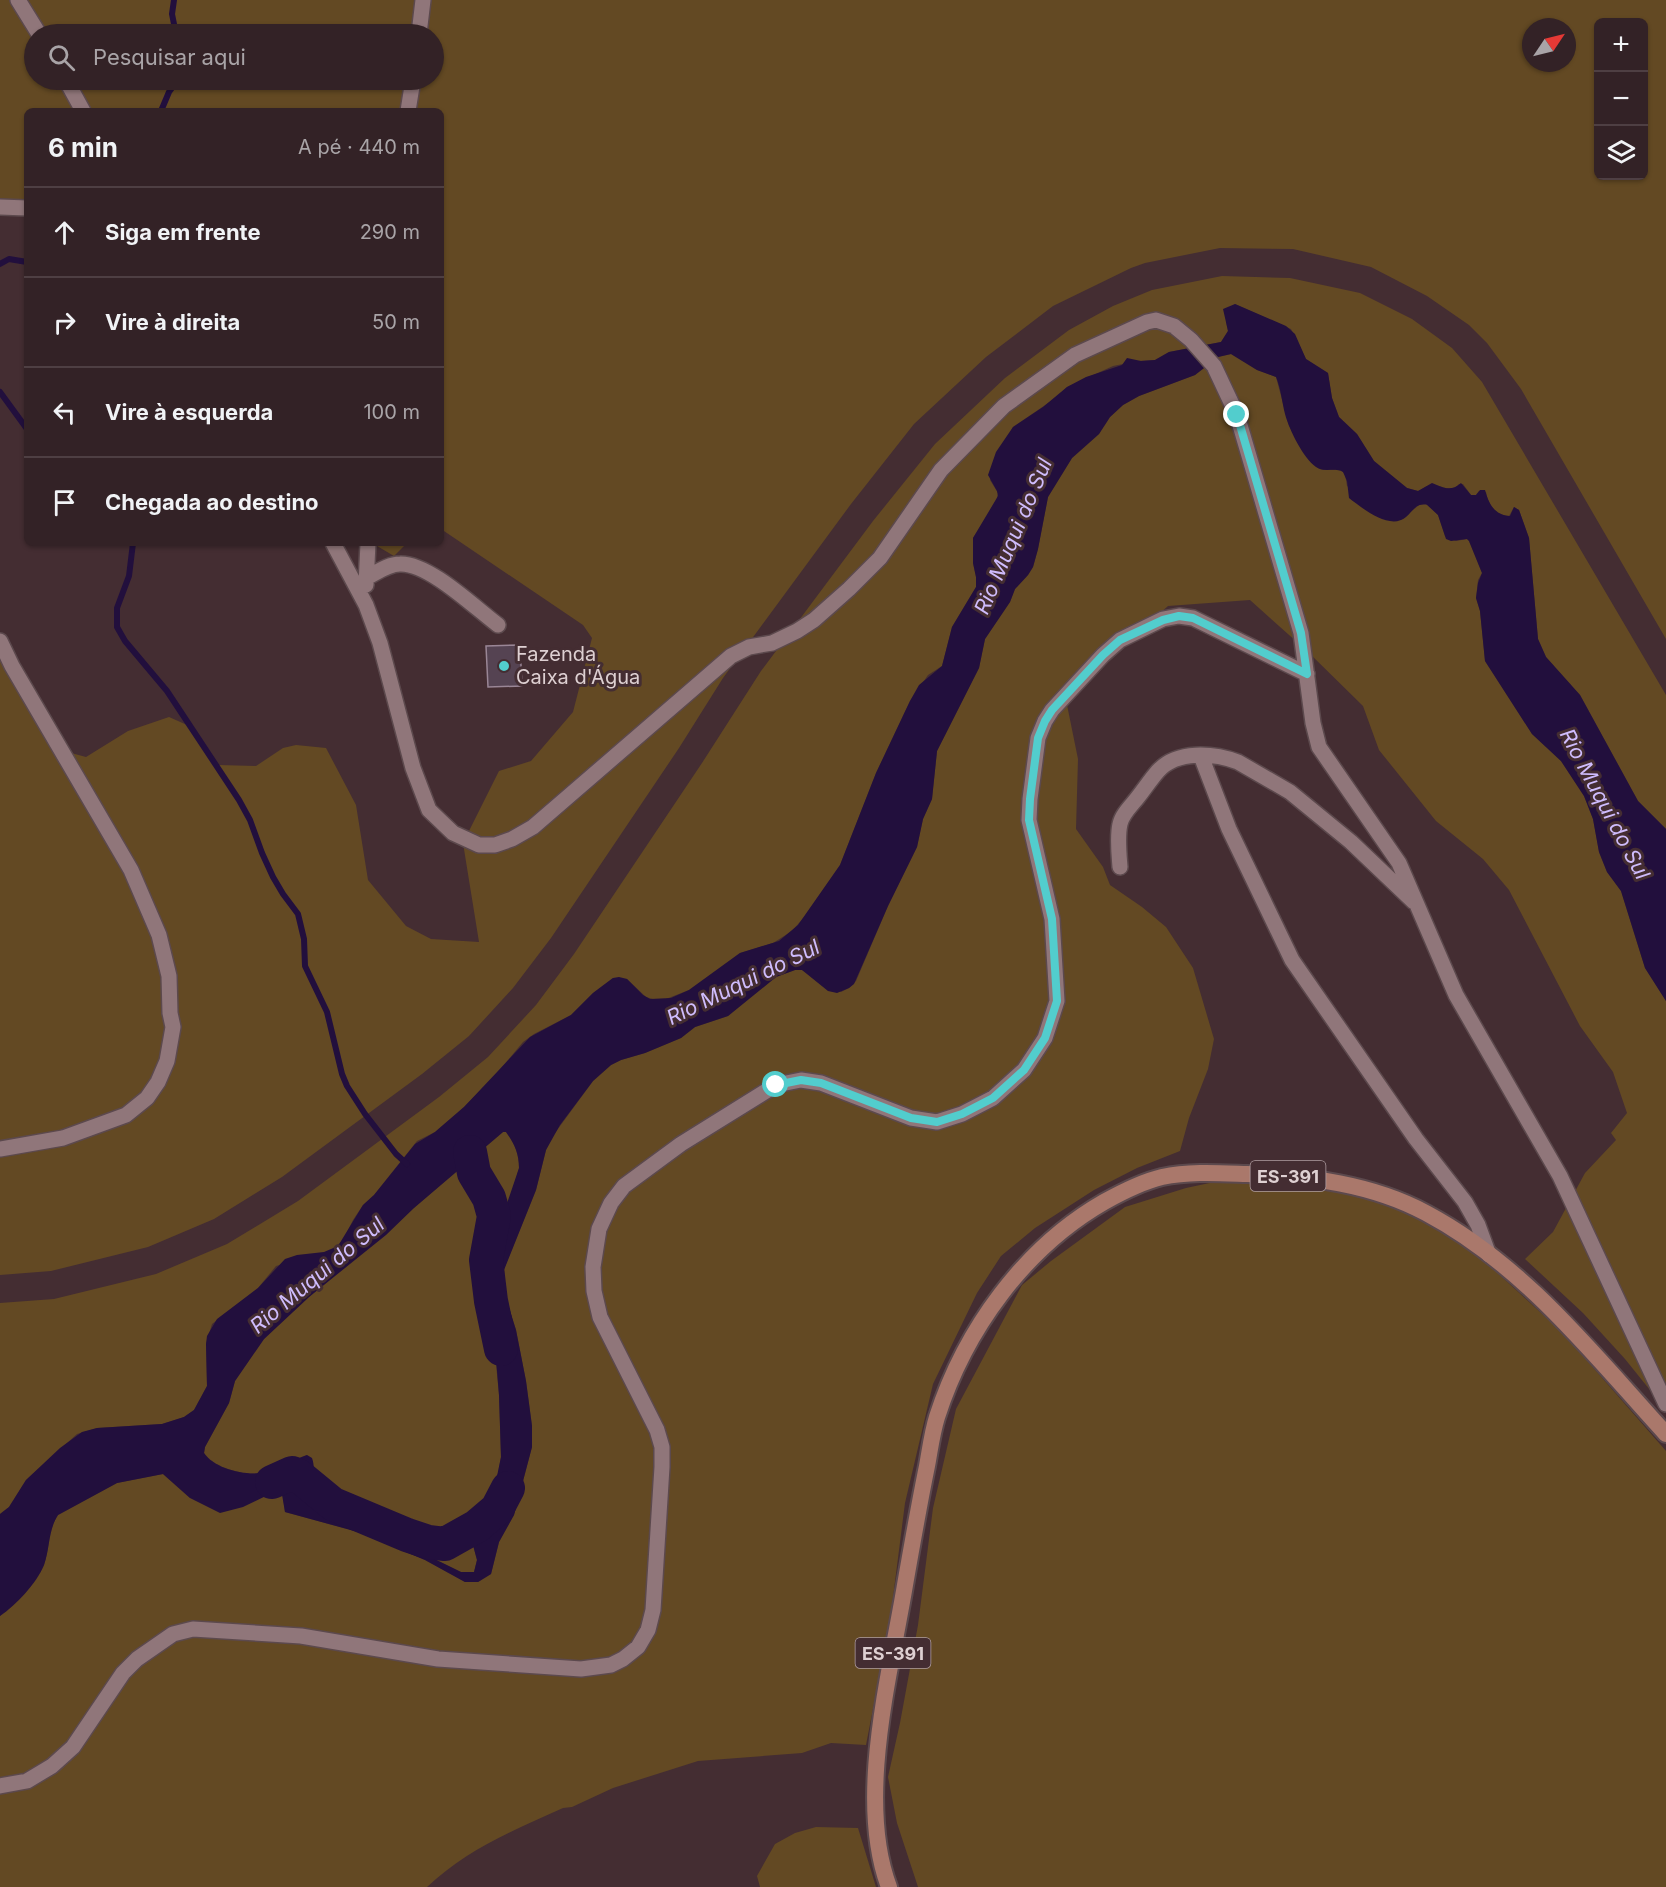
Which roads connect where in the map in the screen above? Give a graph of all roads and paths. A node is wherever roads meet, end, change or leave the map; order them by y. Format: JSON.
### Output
{"nodes":[{"id":1,"x":18,"y":0,"type":"edge"},
{"id":2,"x":423,"y":0,"type":"edge"},
{"id":3,"x":33,"y":24,"type":"edge"},
{"id":4,"x":420,"y":24,"type":"edge"},
{"id":5,"x":71,"y":90,"type":"edge"},
{"id":6,"x":411,"y":90,"type":"edge"},
{"id":7,"x":81,"y":108,"type":"edge"},
{"id":8,"x":408,"y":108,"type":"edge"},
{"id":9,"x":0,"y":207,"type":"edge"},
{"id":10,"x":24,"y":208,"type":"edge"},
{"id":11,"x":335,"y":546,"type":"edge"},
{"id":12,"x":368,"y":546,"type":"edge"},
{"id":13,"x":366,"y":578,"type":"junction"},
{"id":14,"x":366,"y":605,"type":"junction"},
{"id":15,"x":498,"y":625,"type":"dead end"},
{"id":16,"x":0,"y":641,"type":"edge"},
{"id":17,"x":1307,"y":674,"type":"junction"},
{"id":18,"x":1201,"y":756,"type":"junction"},
{"id":19,"x":1120,"y":867,"type":"dead end"},
{"id":20,"x":1416,"y":904,"type":"junction"},
{"id":21,"x":0,"y":1149,"type":"edge"},
{"id":22,"x":1489,"y":1255,"type":"junction"},
{"id":23,"x":1666,"y":1404,"type":"edge"},
{"id":24,"x":1666,"y":1434,"type":"edge"},
{"id":25,"x":0,"y":1786,"type":"edge"},
{"id":26,"x":889,"y":1887,"type":"edge"}],
"edges":[{"from":1,"to":3,"type":"street"},
{"from":2,"to":4,"type":"street"},
{"from":5,"to":7,"type":"street"},
{"from":6,"to":8,"type":"street"},
{"from":9,"to":10,"type":"street"},
{"from":11,"to":14,"type":"street"},
{"from":12,"to":13,"type":"street"},
{"from":13,"to":14,"type":"street"},
{"from":13,"to":15,"type":"street"},
{"from":14,"to":17,"type":"street"},
{"from":16,"to":21,"type":"street"},
{"from":17,"to":20,"type":"street"},
{"from":17,"to":25,"type":"street"},
{"from":18,"to":19,"type":"street"},
{"from":18,"to":20,"type":"street"},
{"from":18,"to":22,"type":"street"},
{"from":20,"to":23,"type":"street"},
{"from":22,"to":24,"type":"main road","number":"ES-391"},
{"from":22,"to":26,"type":"main road","number":"ES-391"}]}
